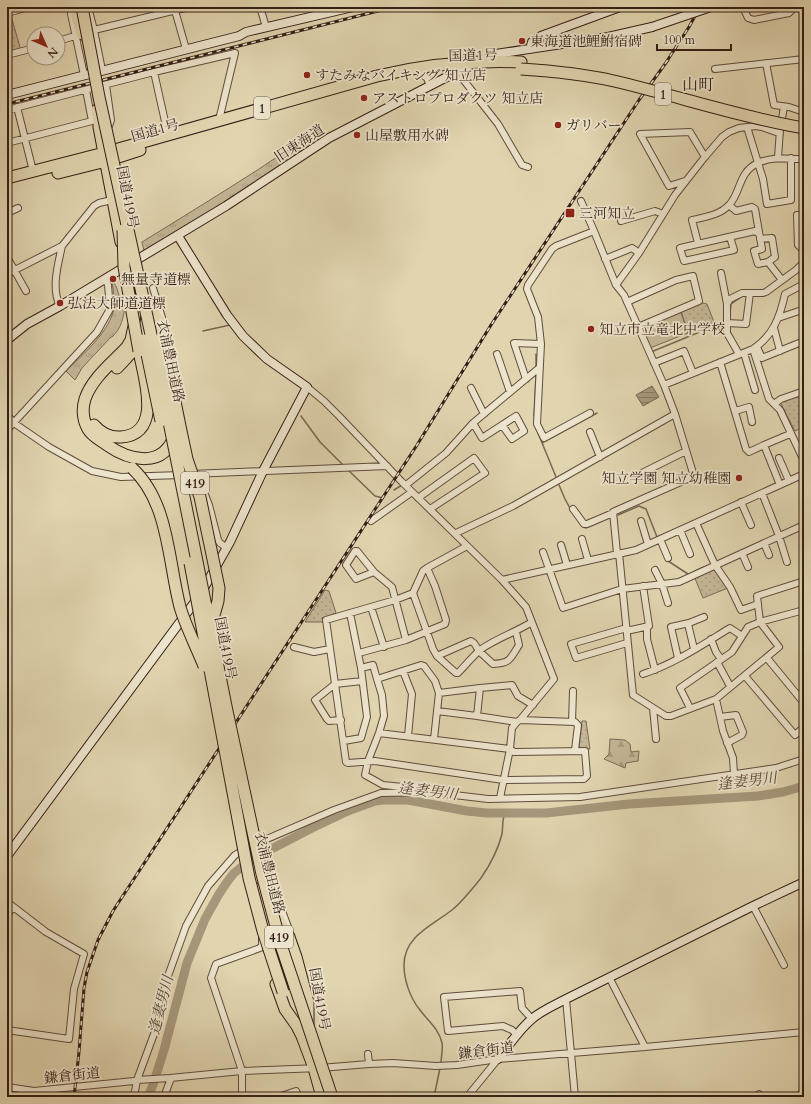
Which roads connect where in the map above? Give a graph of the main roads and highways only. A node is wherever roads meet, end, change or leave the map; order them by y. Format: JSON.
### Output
{"nodes":[{"id":1,"x":74,"y":7,"type":"edge"},
{"id":2,"x":78,"y":7,"type":"edge"},
{"id":3,"x":82,"y":7,"type":"edge"},
{"id":4,"x":87,"y":7,"type":"edge"},
{"id":5,"x":521,"y":65,"type":"junction"},
{"id":6,"x":804,"y":121,"type":"edge"},
{"id":7,"x":804,"y":128,"type":"edge"},
{"id":8,"x":110,"y":155,"type":"junction"},
{"id":9,"x":7,"y":178,"type":"edge"},
{"id":10,"x":7,"y":185,"type":"edge"},
{"id":11,"x":126,"y":230,"type":"junction"},
{"id":12,"x":137,"y":260,"type":"joint"},
{"id":13,"x":126,"y":267,"type":"joint"},
{"id":14,"x":145,"y":297,"type":"junction"},
{"id":15,"x":134,"y":331,"type":"junction"},
{"id":16,"x":200,"y":595,"type":"road end"},
{"id":17,"x":210,"y":628,"type":"junction"},
{"id":18,"x":215,"y":697,"type":"junction"},
{"id":19,"x":222,"y":708,"type":"dead end"},
{"id":20,"x":235,"y":771,"type":"junction"},
{"id":21,"x":261,"y":888,"type":"junction"},
{"id":22,"x":308,"y":1020,"type":"junction"},
{"id":23,"x":297,"y":1026,"type":"junction"},
{"id":24,"x":317,"y":1068,"type":"junction"},
{"id":25,"x":324,"y":1097,"type":"edge"},
{"id":26,"x":332,"y":1097,"type":"edge"}],
"edges":[{"from":1,"to":4,"type":"highway"},
{"from":2,"to":11,"type":"highway","name":"衣浦豊田道路","number":"419","bridge":true},
{"from":3,"to":11,"type":"highway","name":"衣浦豊田道路","number":"419","bridge":true},
{"from":5,"to":6,"type":"highway","name":"国道1号","number":"1"},
{"from":5,"to":7,"type":"highway","name":"国道1号","number":"1","bridge":true},
{"from":5,"to":8,"type":"highway","name":"国道1号","number":"1"},
{"from":5,"to":8,"type":"highway","name":"国道1号","number":"1"},
{"from":8,"to":8,"type":"highway","name":"国道419号","number":"419"},
{"from":8,"to":9,"type":"highway","name":"国道1号","number":"1"},
{"from":8,"to":10,"type":"highway","name":"国道1号","number":"1"},
{"from":8,"to":12,"type":"highway","name":"国道419号","number":"419"},
{"from":8,"to":13,"type":"highway","name":"国道419号","number":"419"},
{"from":11,"to":14,"type":"highway","name":"衣浦豊田道路","number":"419","bridge":true},
{"from":11,"to":15,"type":"highway","number":"419","bridge":true},
{"from":11,"to":17,"type":"highway","name":"衣浦豊田道路","number":"419","bridge":true},
{"from":11,"to":18,"type":"highway","name":"衣浦豊田道路","number":"419","bridge":true},
{"from":12,"to":14,"type":"highway","name":"衣浦豊田道路","number":"419"},
{"from":13,"to":15,"type":"highway","name":"衣浦豊田道路","number":"419"},
{"from":14,"to":17,"type":"highway","name":"衣浦豊田道路","number":"419","bridge":true},
{"from":15,"to":18,"type":"highway","name":"衣浦豊田道路","number":"419","bridge":true},
{"from":16,"to":19,"type":"highway","name":"国道419号"},
{"from":17,"to":20,"type":"highway","name":"衣浦豊田道路","number":"419","bridge":true},
{"from":18,"to":20,"type":"highway","name":"衣浦豊田道路","number":"419","bridge":true},
{"from":20,"to":21,"type":"highway","name":"国道419号","number":"419"},
{"from":20,"to":22,"type":"highway","name":"衣浦豊田道路","number":"419","bridge":true},
{"from":20,"to":23,"type":"highway","name":"衣浦豊田道路","number":"419","bridge":true},
{"from":20,"to":25,"type":"highway","name":"衣浦豊田道路","number":"419","bridge":true},
{"from":20,"to":26,"type":"highway","name":"衣浦豊田道路","number":"419","bridge":true},
{"from":21,"to":22,"type":"highway","name":"国道419号","number":"419"},
{"from":21,"to":23,"type":"highway","name":"国道419号","number":"419"},
{"from":22,"to":24,"type":"highway","name":"国道419号","number":"419"},
{"from":23,"to":24,"type":"highway","name":"国道419号","number":"419"},
{"from":24,"to":25,"type":"highway","name":"国道419号","number":"419"},
{"from":24,"to":26,"type":"highway","name":"国道419号","number":"419"}]}
